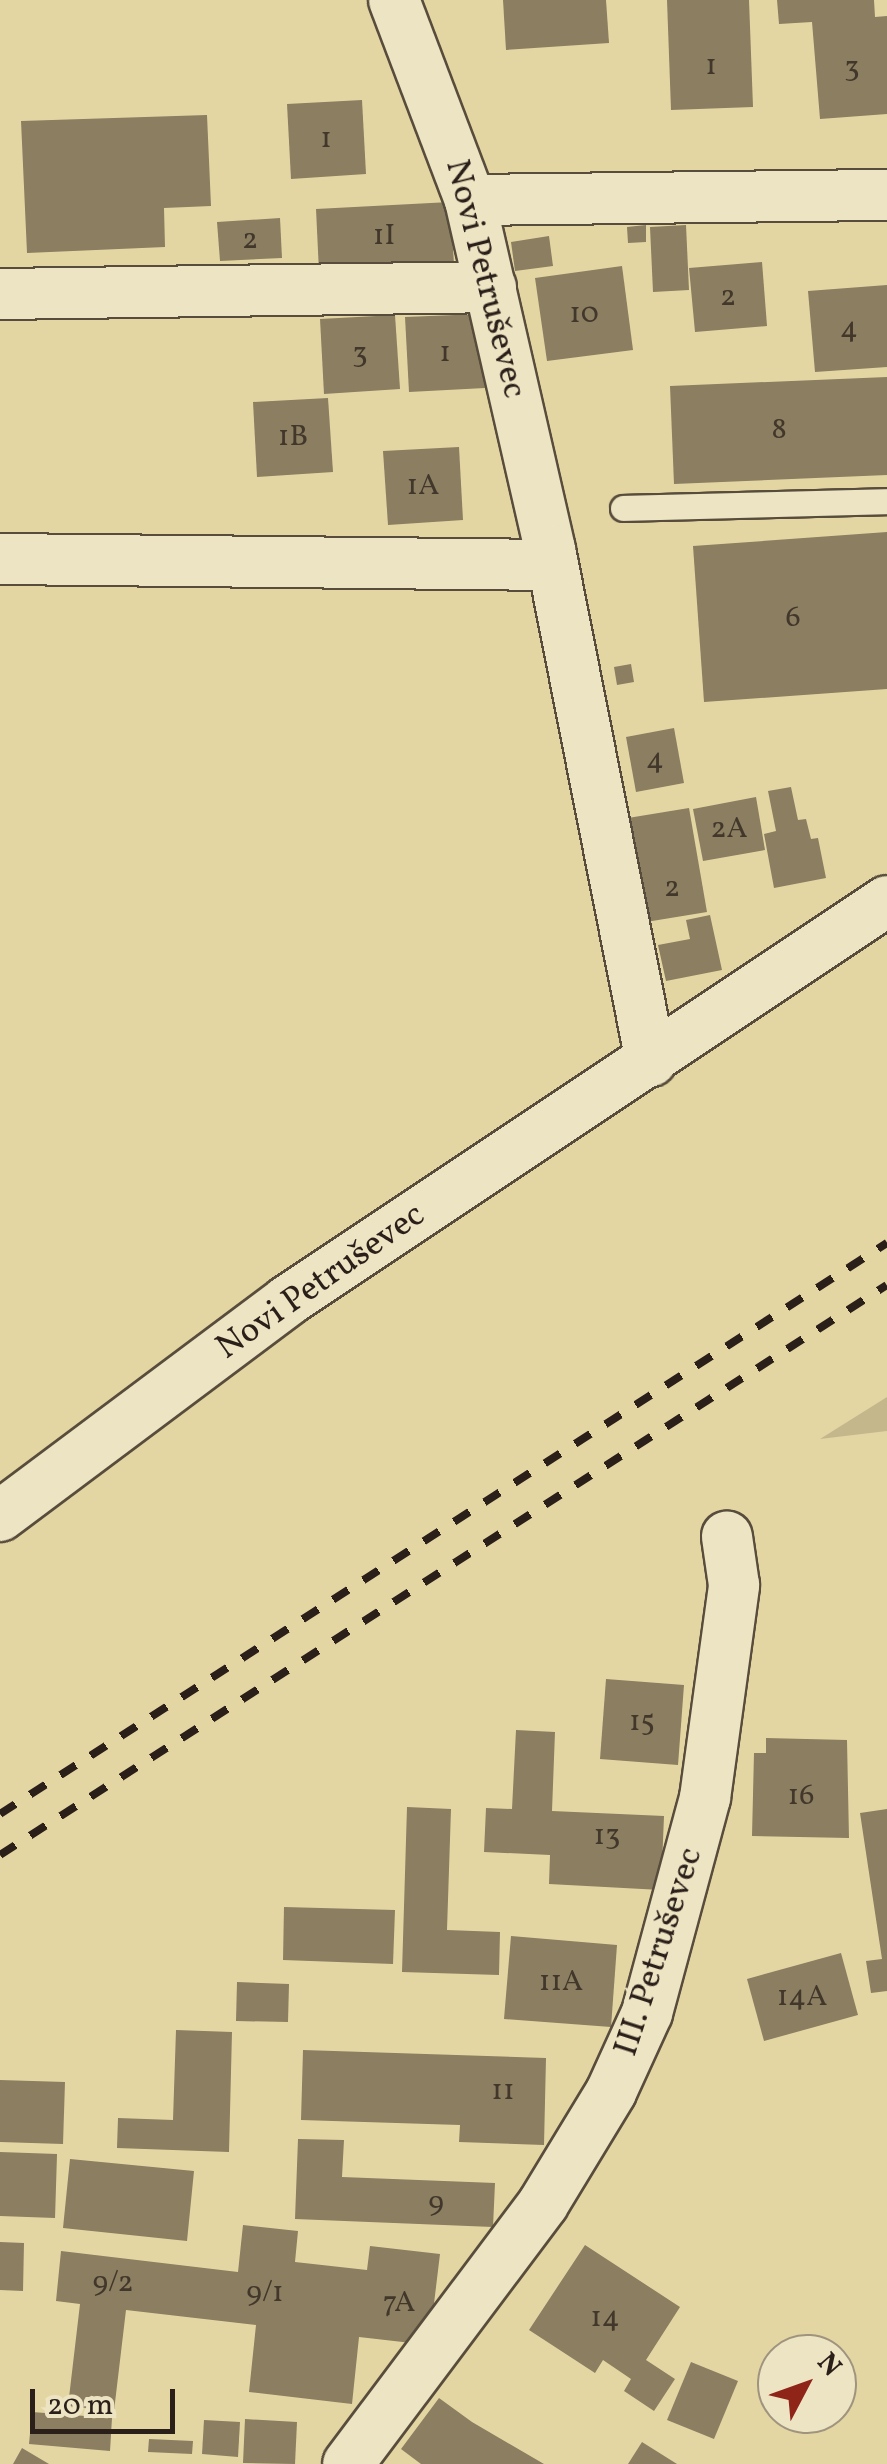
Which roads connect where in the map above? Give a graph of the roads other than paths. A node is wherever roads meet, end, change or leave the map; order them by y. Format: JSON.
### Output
{"nodes":[{"id":1,"x":394,"y":0,"type":"edge"},
{"id":2,"x":887,"y":195,"type":"edge"},
{"id":3,"x":470,"y":200,"type":"junction"},
{"id":4,"x":490,"y":286,"type":"junction"},
{"id":5,"x":0,"y":294,"type":"edge"},
{"id":6,"x":887,"y":502,"type":"edge"},
{"id":7,"x":623,"y":508,"type":"dead end"},
{"id":8,"x":0,"y":560,"type":"edge"},
{"id":9,"x":553,"y":565,"type":"junction"},
{"id":10,"x":887,"y":900,"type":"edge"},
{"id":11,"x":651,"y":1061,"type":"junction"},
{"id":12,"x":0,"y":1516,"type":"edge"},
{"id":13,"x":727,"y":1537,"type":"dead end"},
{"id":14,"x":348,"y":2464,"type":"edge"}],
"edges":[{"from":1,"to":3,"type":"street","name":"Novi Petruševec"},
{"from":2,"to":3,"type":"street"},
{"from":3,"to":4,"type":"street","name":"Novi Petruševec"},
{"from":4,"to":5,"type":"street"},
{"from":4,"to":9,"type":"street","name":"Novi Petruševec"},
{"from":6,"to":7,"type":"lane"},
{"from":8,"to":9,"type":"street"},
{"from":9,"to":11,"type":"street","name":"Novi Petruševec"},
{"from":10,"to":11,"type":"street","name":"Novi Petruševec"},
{"from":11,"to":12,"type":"street","name":"Novi Petruševec"},
{"from":13,"to":14,"type":"street","name":"III. Petruševec"}]}
